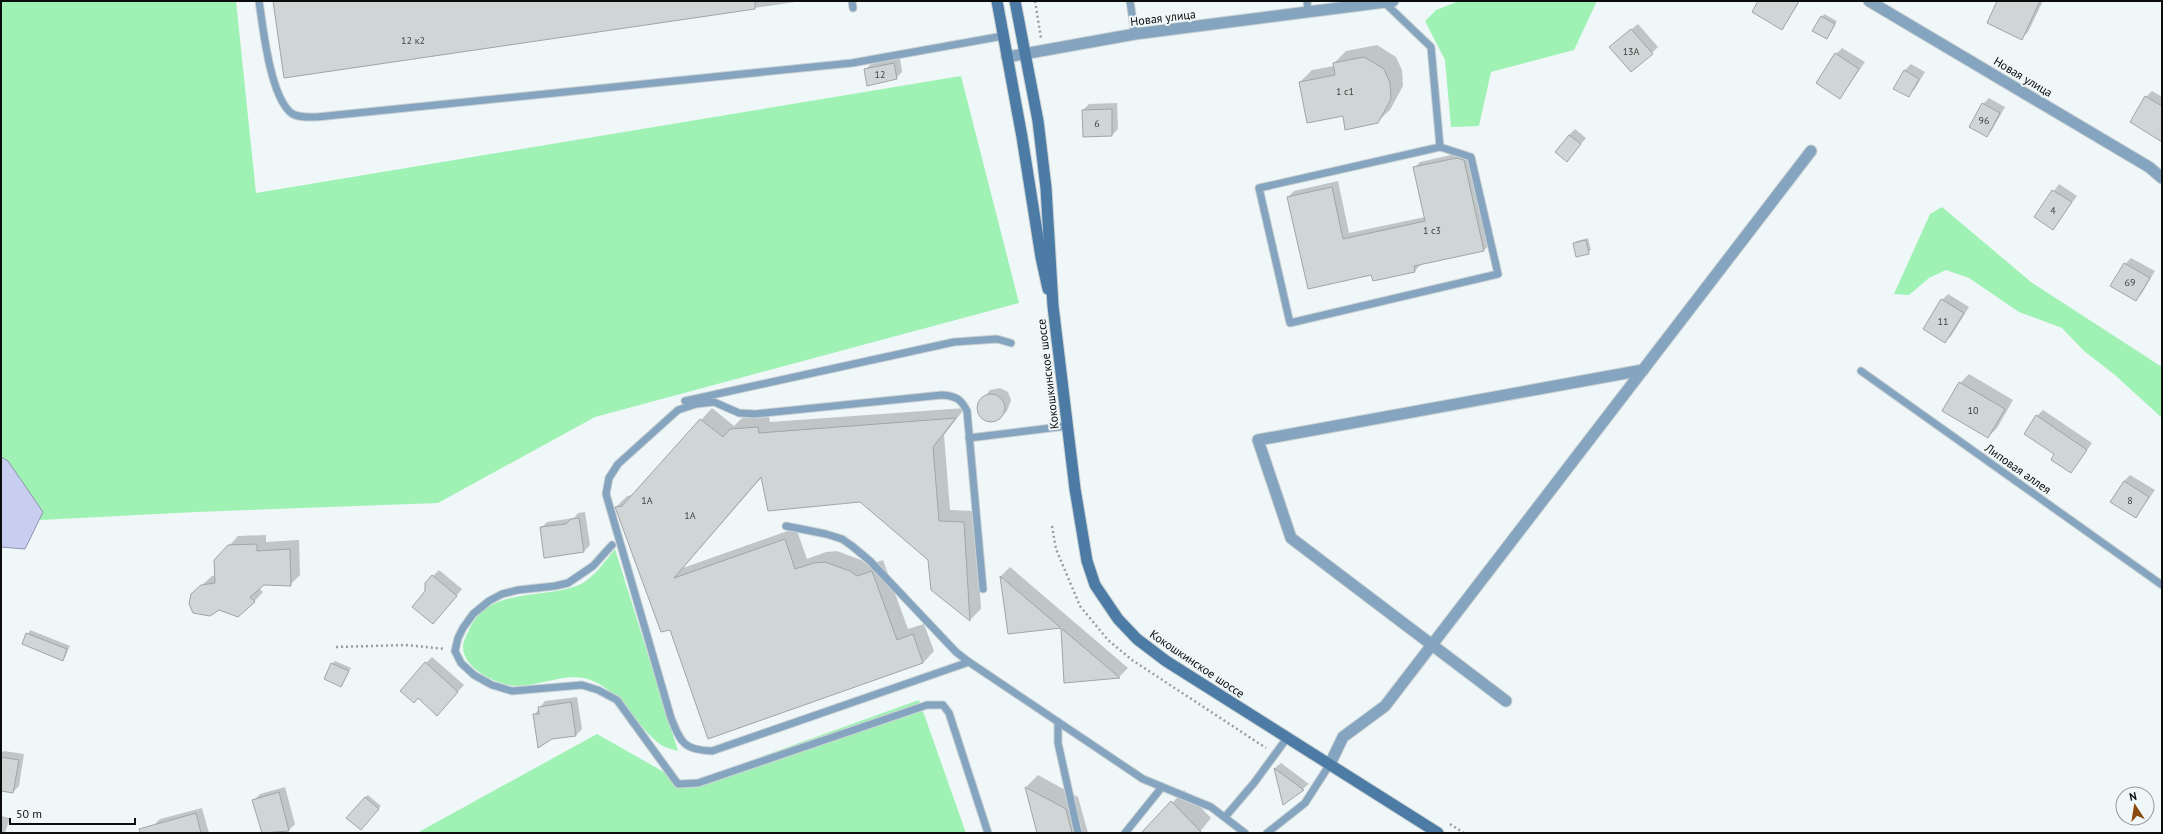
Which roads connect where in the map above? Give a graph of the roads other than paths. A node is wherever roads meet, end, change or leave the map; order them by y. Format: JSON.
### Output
{"nodes":[{"id":1,"x":259,"y":1,"type":"edge"},
{"id":2,"x":997,"y":1,"type":"edge"},
{"id":3,"x":1016,"y":1,"type":"edge"},
{"id":4,"x":1130,"y":1,"type":"edge"},
{"id":5,"x":1307,"y":1,"type":"edge"},
{"id":6,"x":1869,"y":1,"type":"edge"},
{"id":7,"x":1389,"y":2,"type":"edge"},
{"id":8,"x":1368,"y":3,"type":"edge"},
{"id":9,"x":1308,"y":12,"type":"junction"},
{"id":10,"x":1135,"y":34,"type":"junction"},
{"id":11,"x":1003,"y":36,"type":"junction"},
{"id":12,"x":1025,"y":54,"type":"junction"},
{"id":13,"x":1007,"y":57,"type":"junction"},
{"id":14,"x":1440,"y":147,"type":"junction"},
{"id":15,"x":1811,"y":151,"type":"dead end"},
{"id":16,"x":2162,"y":178,"type":"edge"},
{"id":17,"x":1053,"y":306,"type":"junction"},
{"id":18,"x":1011,"y":343,"type":"dead end"},
{"id":19,"x":1643,"y":370,"type":"junction"},
{"id":20,"x":1861,"y":371,"type":"dead end"},
{"id":21,"x":685,"y":401,"type":"dead end"},
{"id":22,"x":1067,"y":426,"type":"junction"},
{"id":23,"x":970,"y":438,"type":"junction"},
{"id":24,"x":786,"y":526,"type":"dead end"},
{"id":25,"x":612,"y":545,"type":"dead end"},
{"id":26,"x":2162,"y":585,"type":"edge"},
{"id":27,"x":983,"y":588,"type":"dead end"},
{"id":28,"x":1431,"y":646,"type":"junction"},
{"id":29,"x":969,"y":662,"type":"junction"},
{"id":30,"x":1506,"y":701,"type":"dead end"},
{"id":31,"x":1058,"y":722,"type":"junction"},
{"id":32,"x":1287,"y":738,"type":"junction"},
{"id":33,"x":1330,"y":764,"type":"junction"},
{"id":34,"x":1162,"y":786,"type":"junction"},
{"id":35,"x":1225,"y":817,"type":"junction"},
{"id":36,"x":988,"y":833,"type":"edge"},
{"id":37,"x":1078,"y":833,"type":"edge"},
{"id":38,"x":1125,"y":833,"type":"edge"},
{"id":39,"x":1245,"y":833,"type":"edge"},
{"id":40,"x":1267,"y":833,"type":"edge"},
{"id":41,"x":1438,"y":833,"type":"edge"}],
"edges":[{"from":1,"to":11,"type":"lane"},
{"from":2,"to":11,"type":"main road"},
{"from":3,"to":12,"type":"main road"},
{"from":4,"to":10,"type":"lane"},
{"from":5,"to":9,"type":"lane"},
{"from":6,"to":16,"type":"street","name":"Новая улица"},
{"from":7,"to":8,"type":"street","name":"Новая улица"},
{"from":7,"to":14,"type":"lane"},
{"from":8,"to":9,"type":"street","name":"Новая улица"},
{"from":9,"to":10,"type":"street","name":"Новая улица"},
{"from":10,"to":12,"type":"street","name":"Новая улица"},
{"from":11,"to":13,"type":"main road"},
{"from":12,"to":13,"type":"street","name":"Новая улица"},
{"from":12,"to":17,"type":"main road"},
{"from":13,"to":17,"type":"main road"},
{"from":14,"to":14,"type":"lane"},
{"from":15,"to":19,"type":"street"},
{"from":17,"to":22,"type":"main road","name":"Кокошкинское шоссе"},
{"from":18,"to":21,"type":"lane"},
{"from":19,"to":28,"type":"street"},
{"from":19,"to":28,"type":"street"},
{"from":20,"to":26,"type":"lane","name":"Липовая аллея"},
{"from":22,"to":23,"type":"lane"},
{"from":22,"to":32,"type":"main road","name":"Кокошкинское шоссе"},
{"from":23,"to":27,"type":"lane"},
{"from":23,"to":29,"type":"lane"},
{"from":24,"to":29,"type":"lane"},
{"from":25,"to":36,"type":"lane"},
{"from":28,"to":30,"type":"street"},
{"from":28,"to":33,"type":"street"},
{"from":29,"to":31,"type":"lane"},
{"from":31,"to":34,"type":"lane"},
{"from":31,"to":37,"type":"lane"},
{"from":32,"to":33,"type":"main road","name":"Кокошкинское шоссе"},
{"from":32,"to":35,"type":"lane"},
{"from":33,"to":40,"type":"lane"},
{"from":33,"to":41,"type":"main road","name":"Кокошкинское шоссе"},
{"from":34,"to":35,"type":"lane"},
{"from":34,"to":38,"type":"lane"},
{"from":35,"to":39,"type":"lane"}]}
